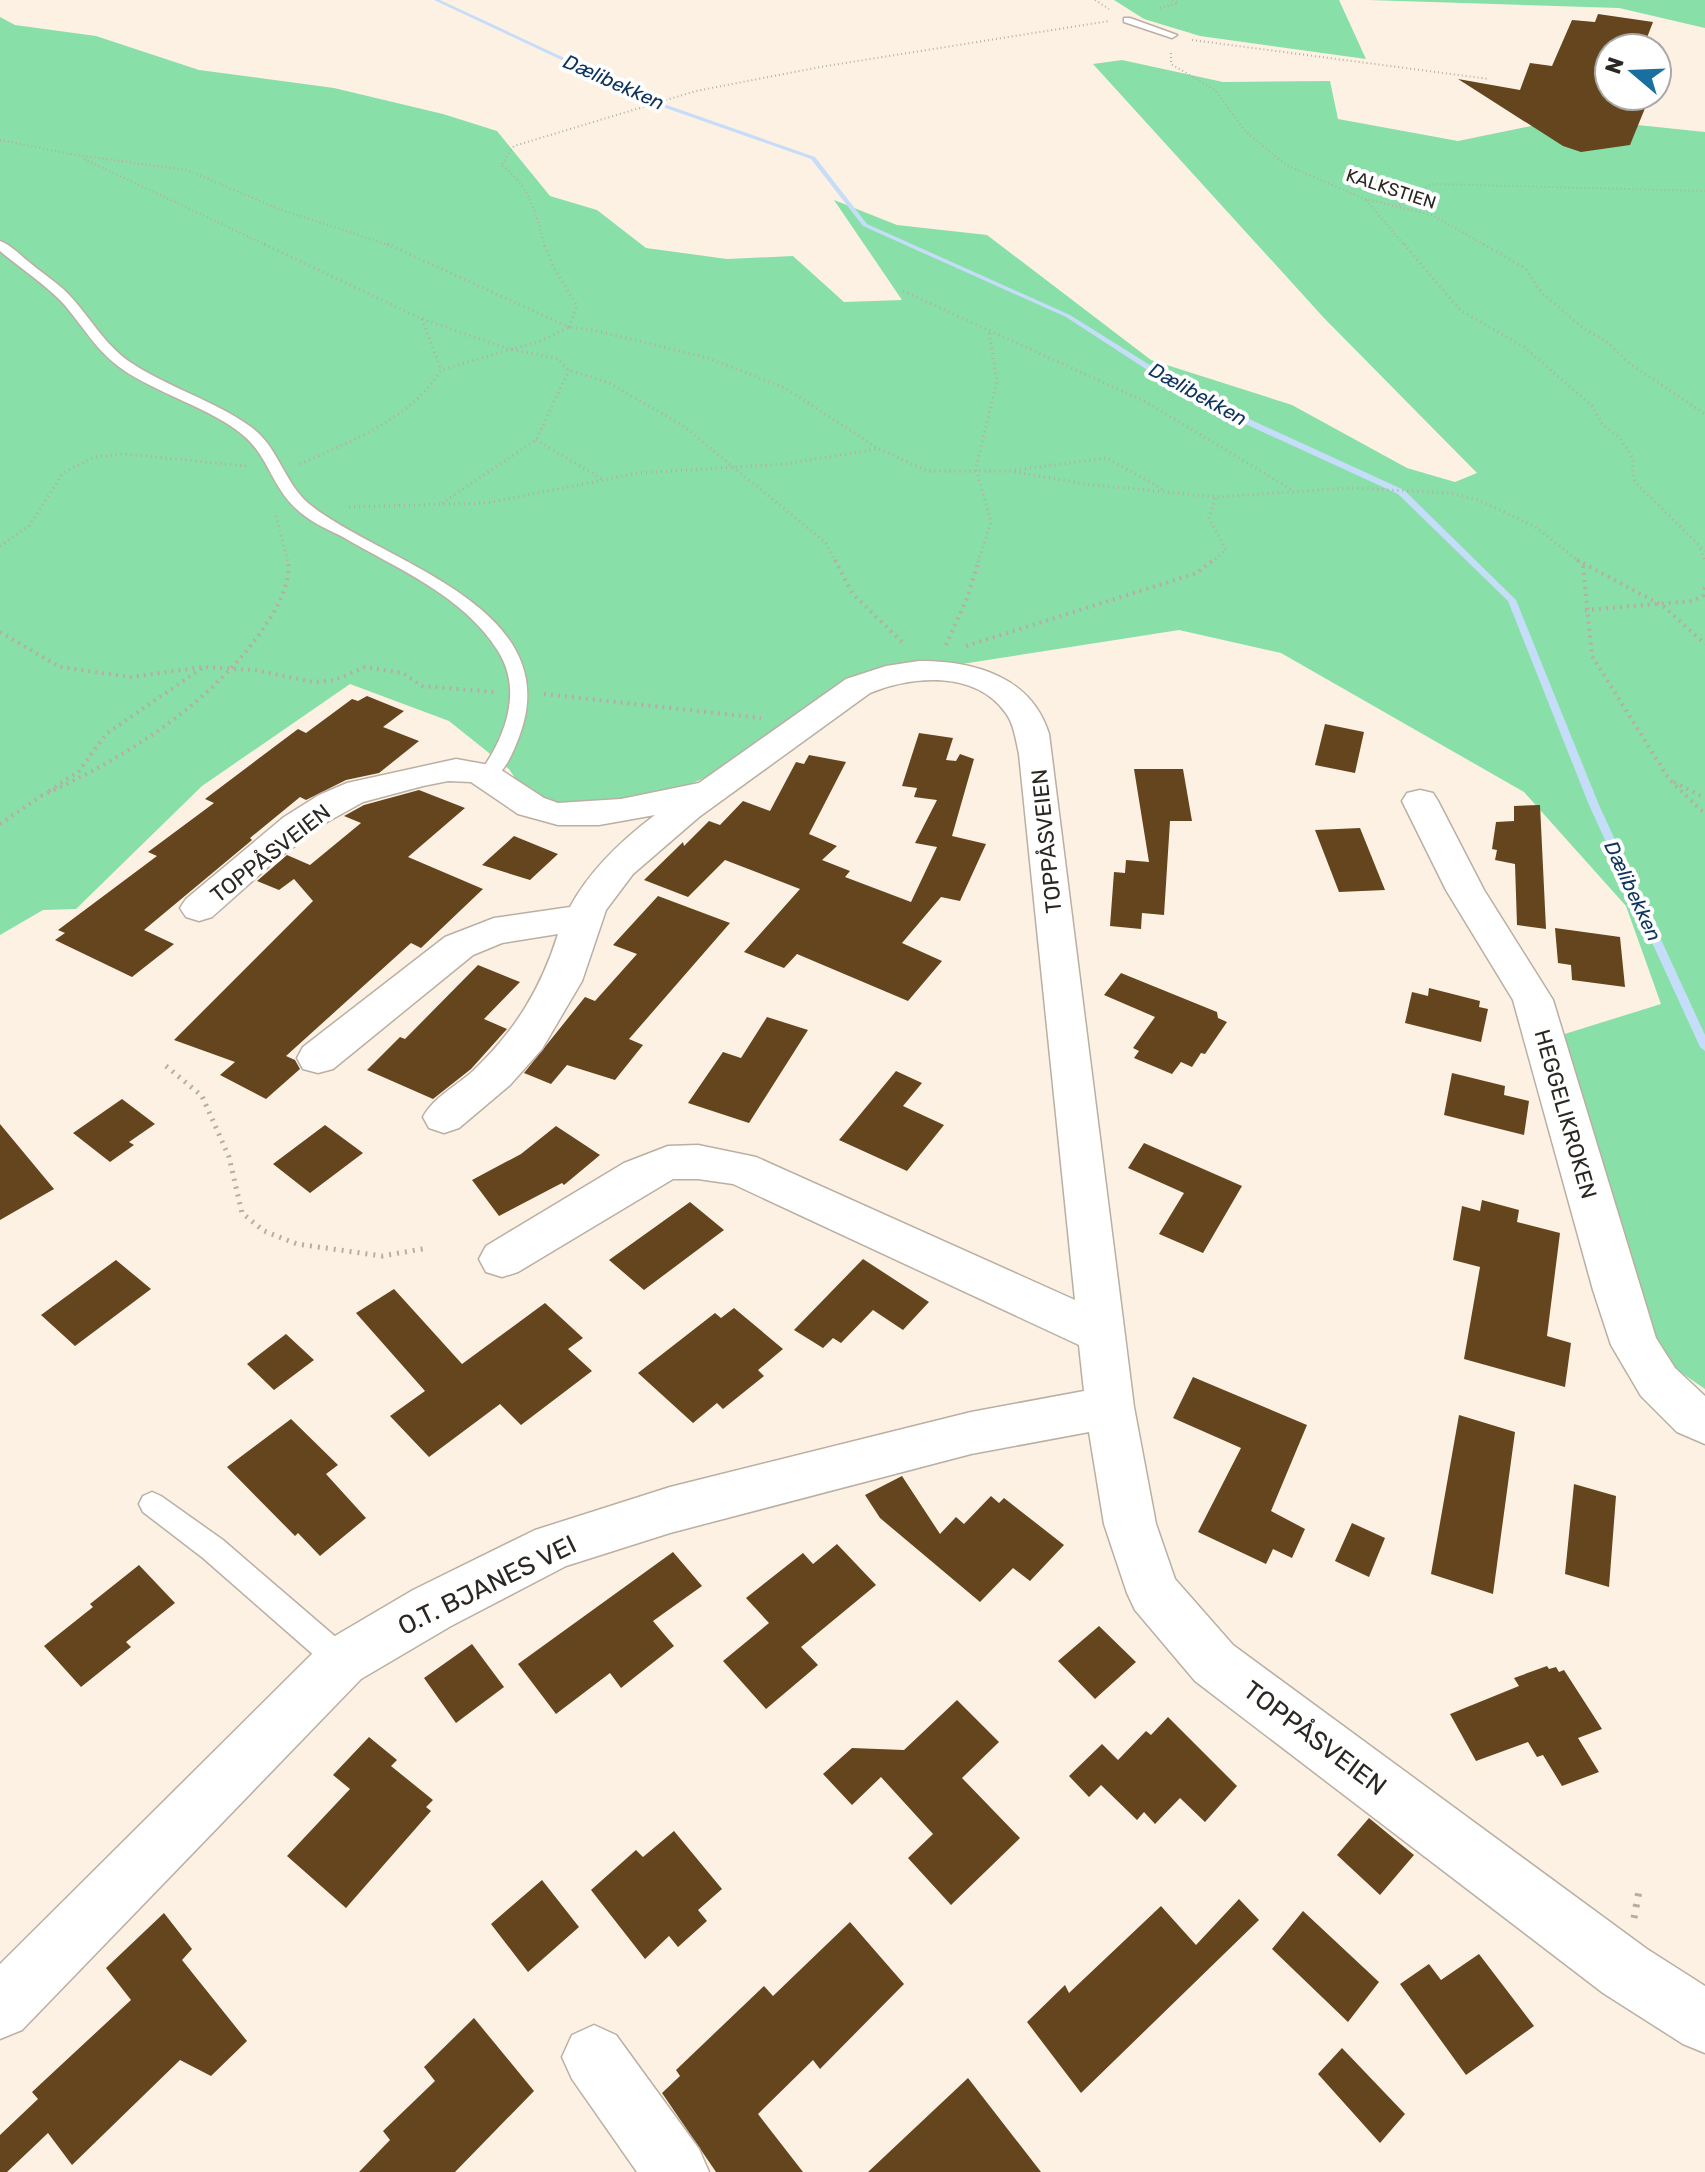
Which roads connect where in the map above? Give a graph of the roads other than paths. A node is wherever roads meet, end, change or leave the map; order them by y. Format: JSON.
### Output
{"nodes":[{"id":1,"x":1127,"y":20,"type":"road end"},
{"id":2,"x":1172,"y":35,"type":"road end"},
{"id":3,"x":0,"y":245,"type":"edge"},
{"id":4,"x":488,"y":774,"type":"junction"},
{"id":5,"x":707,"y":793,"type":"junction"},
{"id":6,"x":1420,"y":801,"type":"dead end"},
{"id":7,"x":199,"y":908,"type":"dead end"},
{"id":8,"x":581,"y":918,"type":"junction"},
{"id":9,"x":318,"y":1058,"type":"dead end"},
{"id":10,"x":444,"y":1117,"type":"dead end"},
{"id":11,"x":502,"y":1259,"type":"dead end"},
{"id":12,"x":1103,"y":1334,"type":"junction"},
{"id":13,"x":1110,"y":1407,"type":"junction"},
{"id":14,"x":1705,"y":1423,"type":"edge"},
{"id":15,"x":152,"y":1504,"type":"dead end"},
{"id":16,"x":342,"y":1661,"type":"junction"},
{"id":17,"x":0,"y":2008,"type":"edge"},
{"id":18,"x":1705,"y":2022,"type":"edge"},
{"id":19,"x":594,"y":2057,"type":"dead end"},
{"id":20,"x":676,"y":2172,"type":"edge"}],
"edges":[{"from":1,"to":2,"type":"lane"},
{"from":3,"to":4,"type":"lane"},
{"from":4,"to":5,"type":"street","name":"TOPPÅSVEIEN"},
{"from":4,"to":7,"type":"street","name":"TOPPÅSVEIEN"},
{"from":5,"to":8,"type":"street","name":"TOPPÅSVEIEN"},
{"from":5,"to":12,"type":"street","name":"TOPPÅSVEIEN"},
{"from":6,"to":14,"type":"street","name":"HEGGELIKROKEN"},
{"from":8,"to":9,"type":"street"},
{"from":8,"to":10,"type":"street","name":"TOPPÅSVEIEN"},
{"from":11,"to":12,"type":"street"},
{"from":12,"to":13,"type":"street","name":"TOPPÅSVEIEN"},
{"from":13,"to":16,"type":"street","name":"O.T. BJANES VEI"},
{"from":13,"to":18,"type":"street","name":"TOPPÅSVEIEN"},
{"from":15,"to":16,"type":"lane"},
{"from":16,"to":17,"type":"street","name":"O.T. BJANES VEI"},
{"from":19,"to":20,"type":"street"}]}
